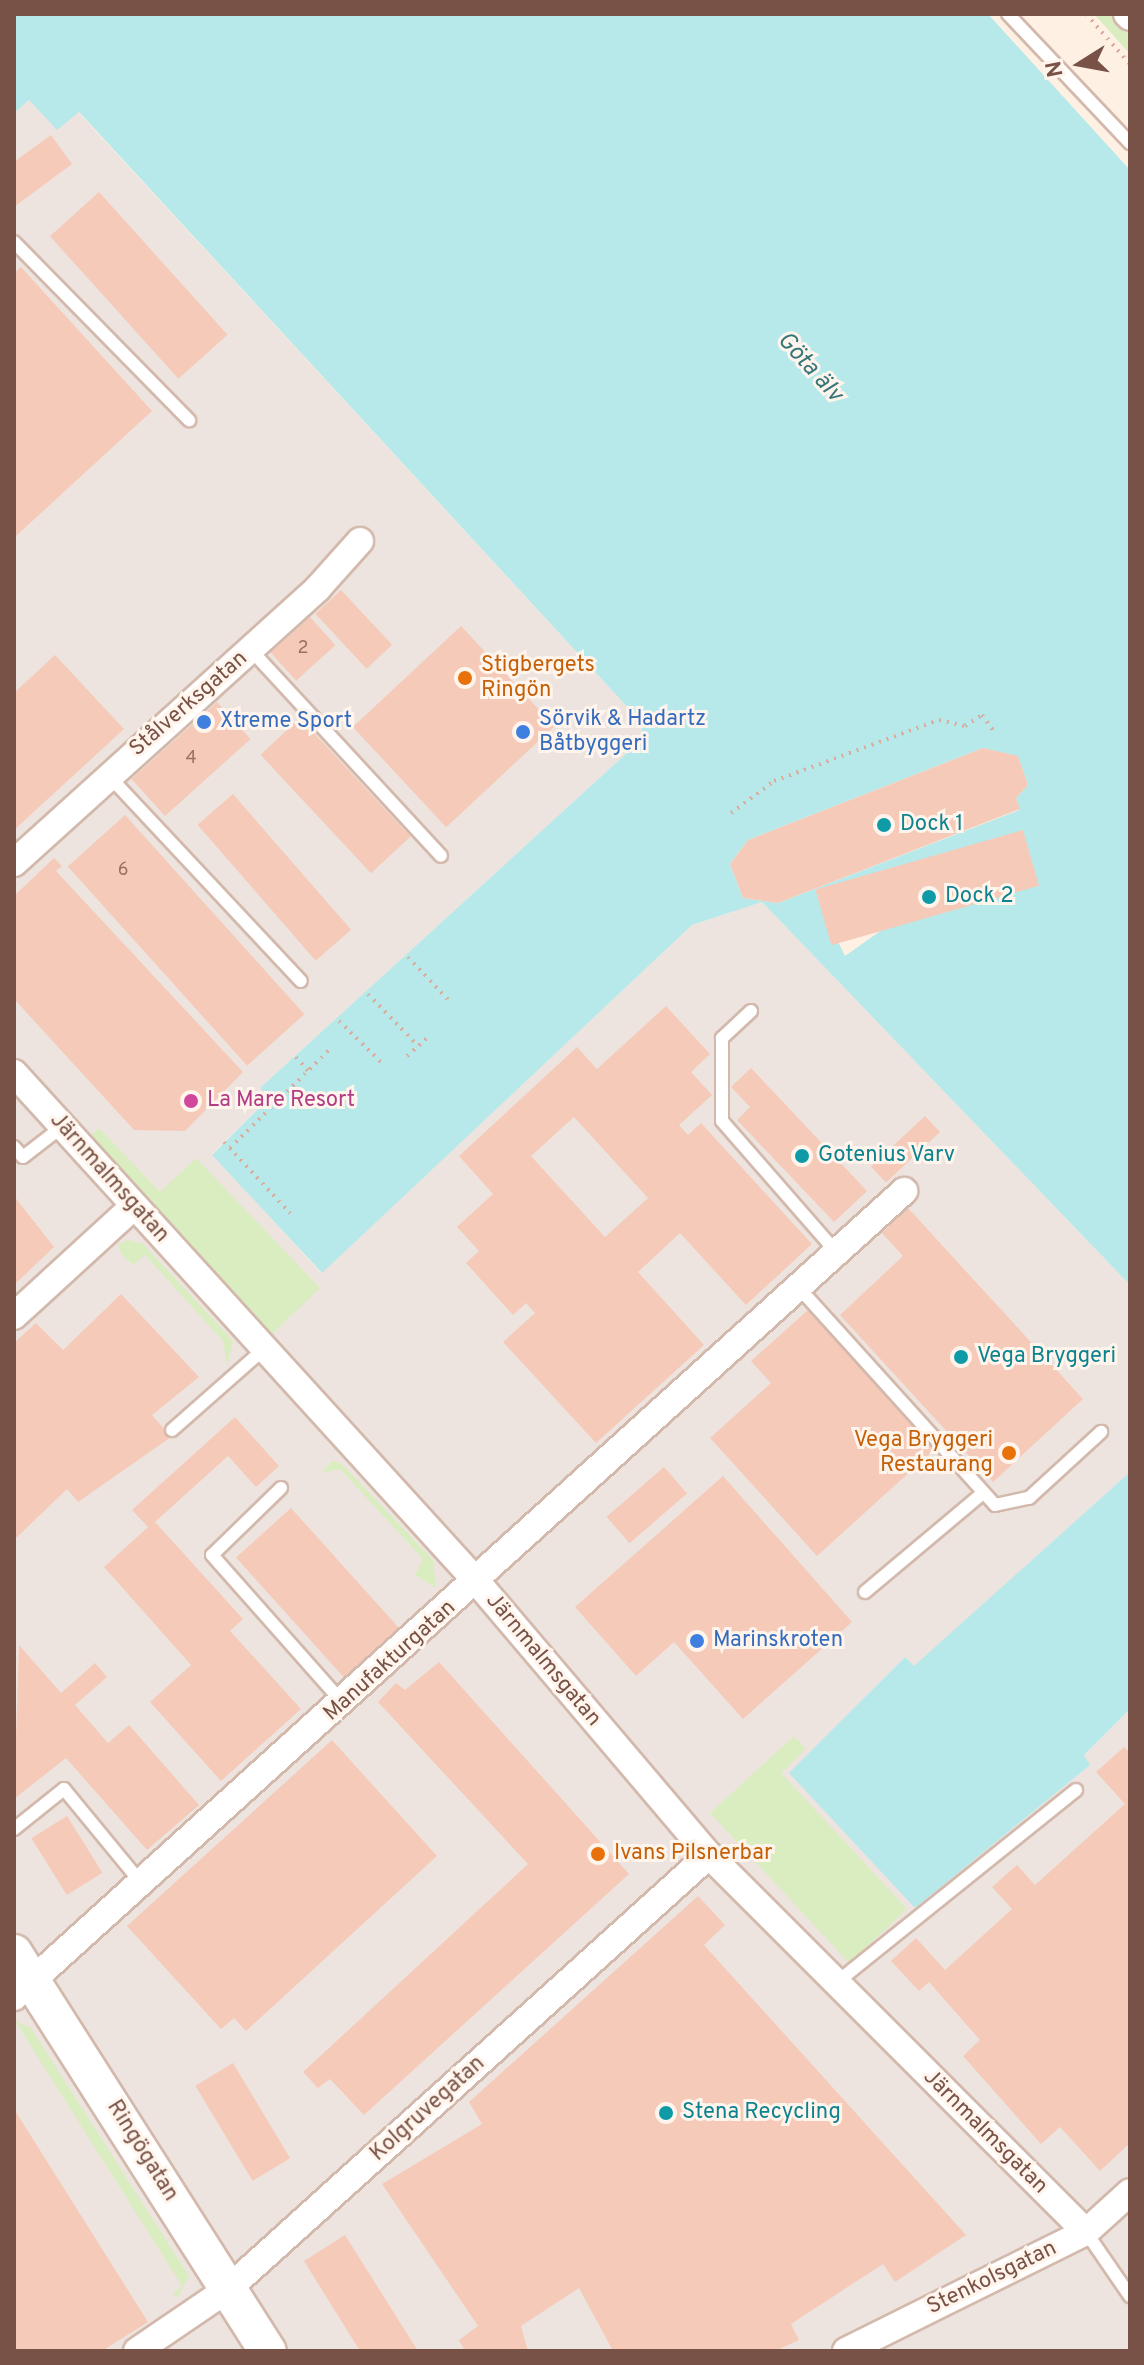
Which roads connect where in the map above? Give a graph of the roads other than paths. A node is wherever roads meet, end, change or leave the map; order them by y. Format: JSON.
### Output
{"nodes":[{"id":1,"x":1008,"y":14,"type":"edge"},
{"id":2,"x":1130,"y":143,"type":"edge"},
{"id":3,"x":14,"y":242,"type":"edge"},
{"id":4,"x":189,"y":420,"type":"dead end"},
{"id":5,"x":360,"y":541,"type":"dead end"},
{"id":6,"x":251,"y":650,"type":"junction"},
{"id":7,"x":108,"y":775,"type":"junction"},
{"id":8,"x":441,"y":856,"type":"dead end"},
{"id":9,"x":14,"y":863,"type":"edge"},
{"id":10,"x":301,"y":981,"type":"dead end"},
{"id":11,"x":751,"y":1011,"type":"dead end"},
{"id":12,"x":14,"y":1073,"type":"edge"},
{"id":13,"x":63,"y":1126,"type":"junction"},
{"id":14,"x":14,"y":1147,"type":"edge"},
{"id":15,"x":904,"y":1191,"type":"dead end"},
{"id":16,"x":134,"y":1206,"type":"junction"},
{"id":17,"x":838,"y":1254,"type":"junction"},
{"id":18,"x":800,"y":1289,"type":"junction"},
{"id":19,"x":14,"y":1316,"type":"edge"},
{"id":20,"x":264,"y":1349,"type":"junction"},
{"id":21,"x":172,"y":1430,"type":"dead end"},
{"id":22,"x":1101,"y":1432,"type":"dead end"},
{"id":23,"x":281,"y":1488,"type":"dead end"},
{"id":24,"x":983,"y":1493,"type":"junction"},
{"id":25,"x":478,"y":1583,"type":"junction"},
{"id":26,"x":865,"y":1592,"type":"dead end"},
{"id":27,"x":343,"y":1703,"type":"junction"},
{"id":28,"x":1076,"y":1790,"type":"dead end"},
{"id":29,"x":14,"y":1829,"type":"edge"},
{"id":30,"x":709,"y":1855,"type":"junction"},
{"id":31,"x":142,"y":1884,"type":"junction"},
{"id":32,"x":20,"y":1978,"type":"edge"},
{"id":33,"x":836,"y":1983,"type":"junction"},
{"id":34,"x":1130,"y":2192,"type":"edge"},
{"id":35,"x":1086,"y":2232,"type":"junction"},
{"id":36,"x":228,"y":2289,"type":"junction"},
{"id":37,"x":1130,"y":2296,"type":"edge"},
{"id":38,"x":137,"y":2351,"type":"edge"},
{"id":39,"x":268,"y":2351,"type":"edge"},
{"id":40,"x":846,"y":2351,"type":"edge"}],
"edges":[{"from":1,"to":2,"type":"lane"},
{"from":3,"to":4,"type":"lane"},
{"from":5,"to":6,"type":"street","name":"Stålverksgatan"},
{"from":6,"to":7,"type":"street","name":"Stålverksgatan"},
{"from":6,"to":8,"type":"lane"},
{"from":7,"to":9,"type":"street","name":"Stålverksgatan"},
{"from":7,"to":10,"type":"lane"},
{"from":11,"to":17,"type":"lane"},
{"from":12,"to":13,"type":"street","name":"Järnmalmsgatan"},
{"from":13,"to":14,"type":"lane"},
{"from":13,"to":16,"type":"street","name":"Järnmalmsgatan"},
{"from":15,"to":17,"type":"street","name":"Manufakturgatan"},
{"from":16,"to":19,"type":"street"},
{"from":16,"to":20,"type":"street","name":"Järnmalmsgatan"},
{"from":17,"to":18,"type":"street","name":"Manufakturgatan"},
{"from":18,"to":24,"type":"lane"},
{"from":18,"to":25,"type":"street","name":"Manufakturgatan"},
{"from":20,"to":21,"type":"lane"},
{"from":20,"to":25,"type":"street","name":"Järnmalmsgatan"},
{"from":22,"to":24,"type":"lane"},
{"from":23,"to":27,"type":"lane"},
{"from":24,"to":26,"type":"lane"},
{"from":25,"to":27,"type":"street","name":"Manufakturgatan"},
{"from":25,"to":30,"type":"street","name":"Järnmalmsgatan"},
{"from":27,"to":31,"type":"street","name":"Manufakturgatan"},
{"from":28,"to":33,"type":"lane"},
{"from":29,"to":31,"type":"lane"},
{"from":30,"to":33,"type":"street","name":"Järnmalmsgatan"},
{"from":30,"to":36,"type":"street","name":"Kolgruvegatan"},
{"from":31,"to":32,"type":"street","name":"Manufakturgatan"},
{"from":32,"to":36,"type":"street","name":"Ringögatan"},
{"from":33,"to":35,"type":"street","name":"Järnmalmsgatan"},
{"from":34,"to":35,"type":"street","name":"Stenkolsgatan"},
{"from":35,"to":37,"type":"lane"},
{"from":35,"to":40,"type":"street","name":"Stenkolsgatan"},
{"from":36,"to":38,"type":"street","name":"Kolgruvegatan"},
{"from":36,"to":39,"type":"street","name":"Ringögatan"}]}
